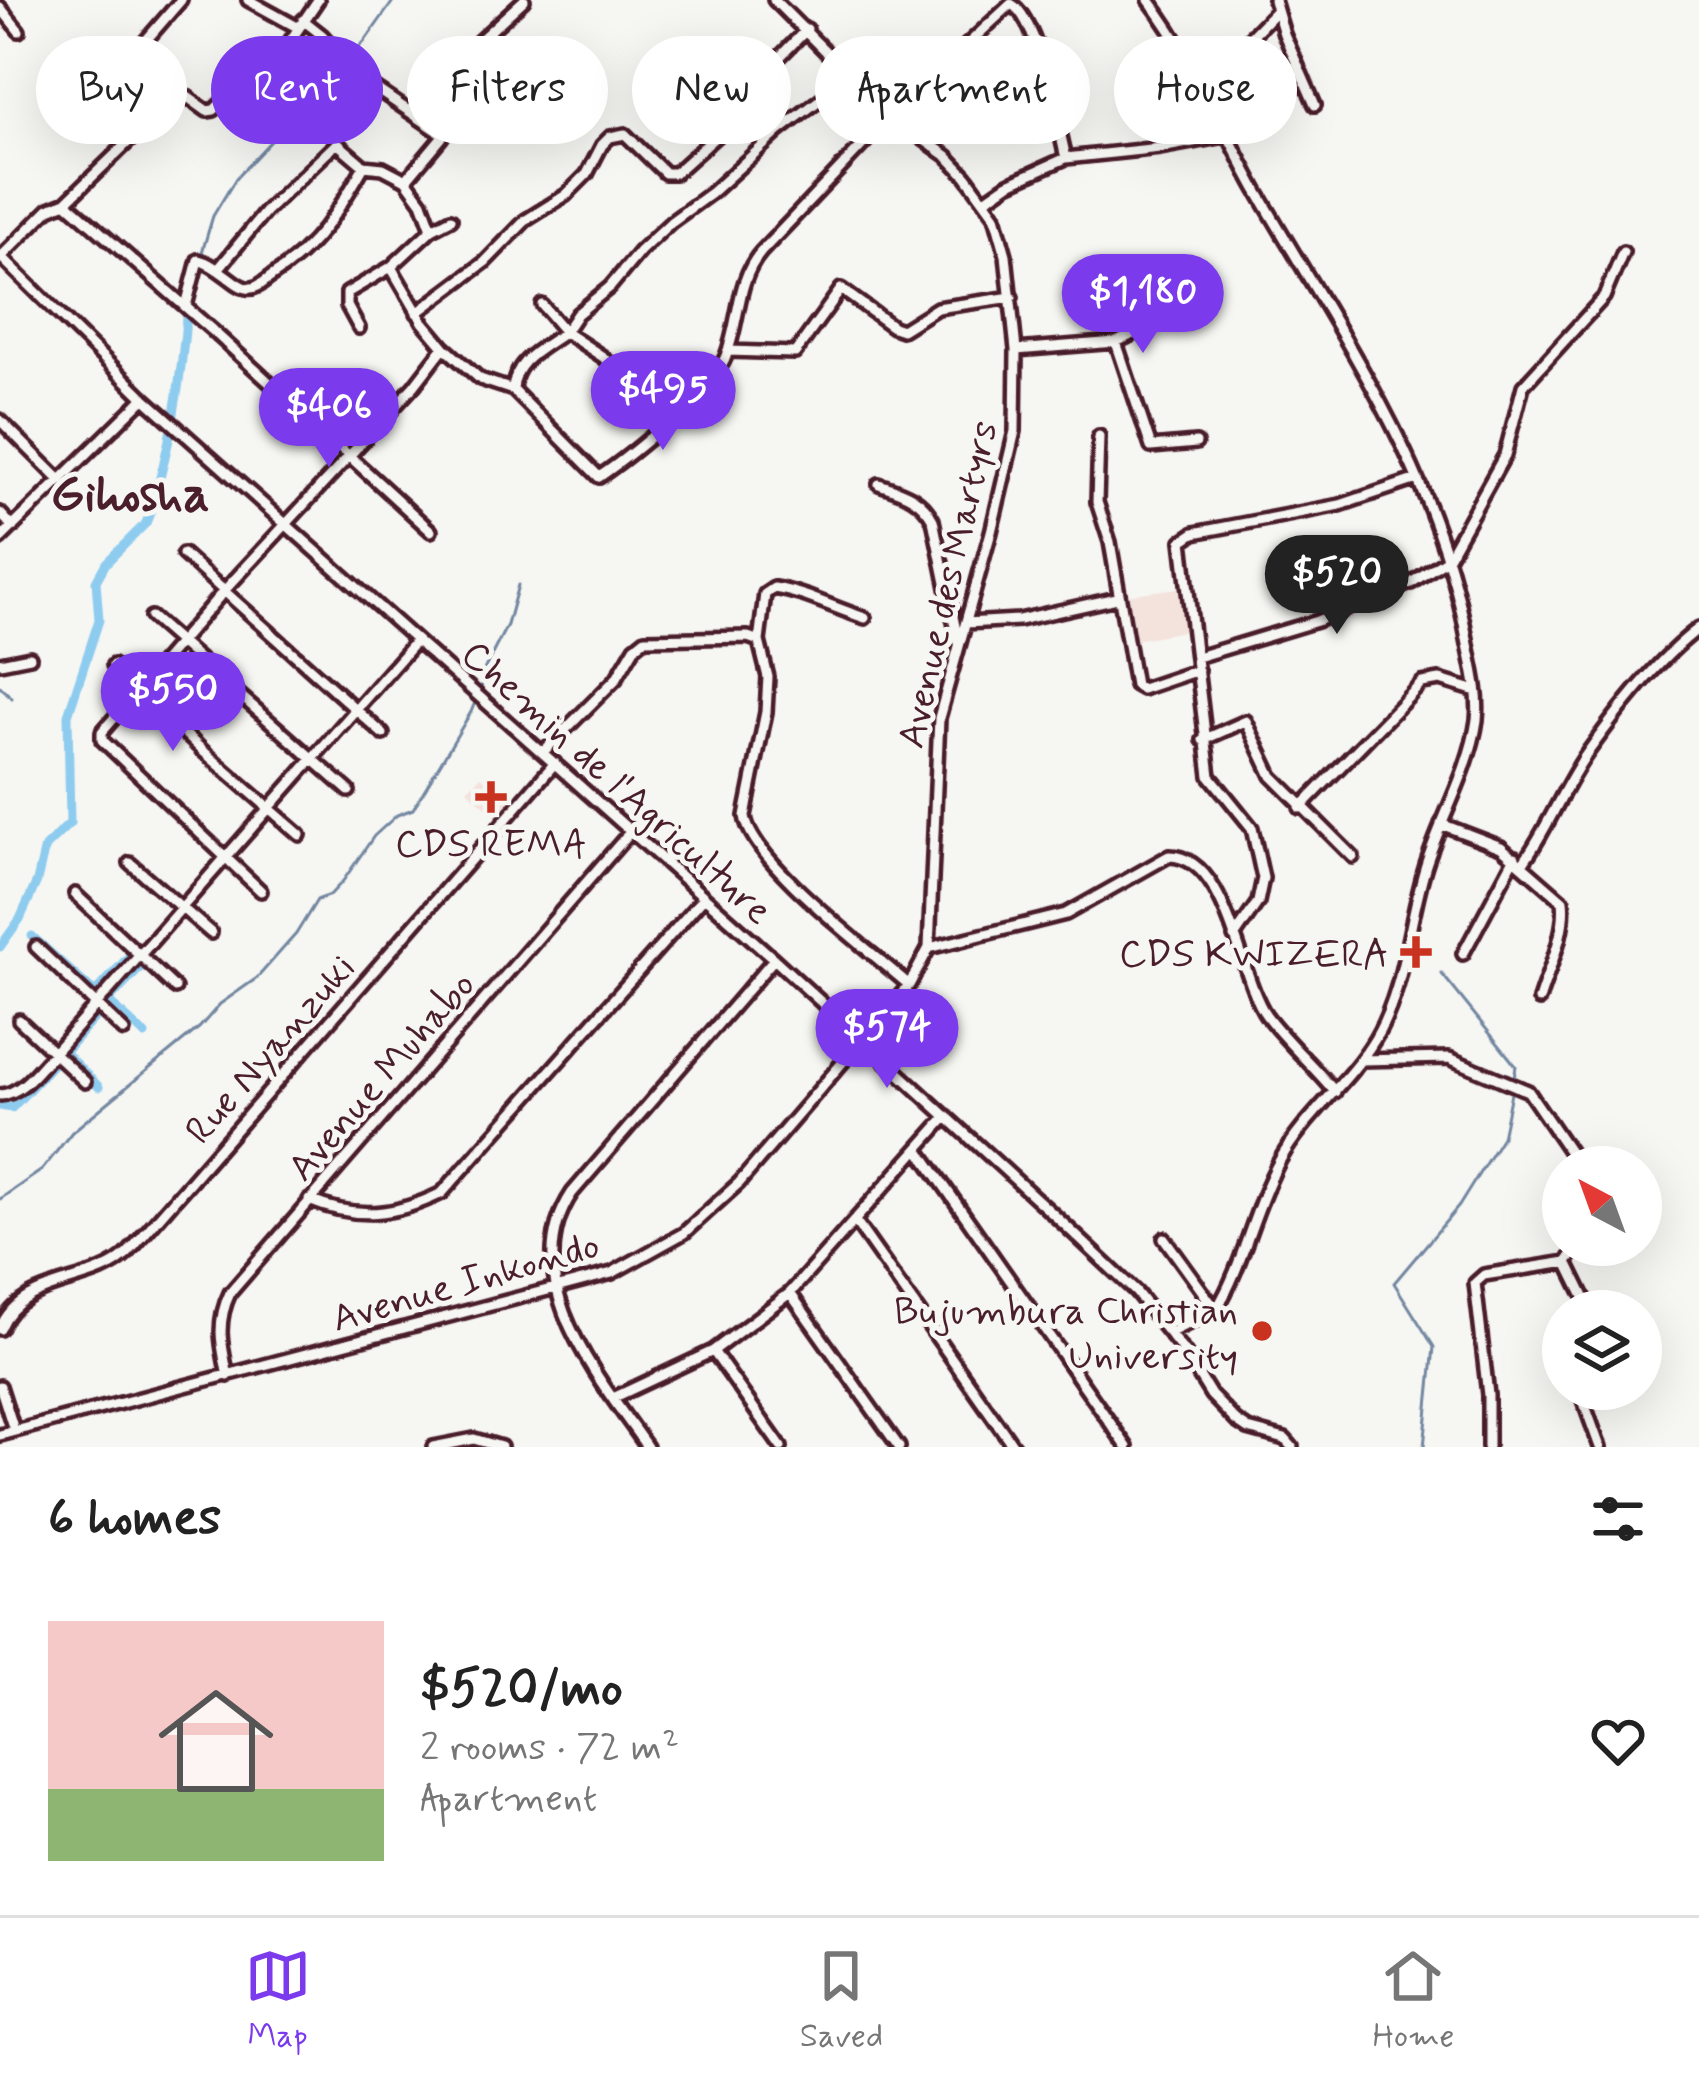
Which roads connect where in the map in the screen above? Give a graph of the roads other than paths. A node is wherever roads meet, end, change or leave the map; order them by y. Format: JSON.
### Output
{"nodes":[{"id":1,"x":181,"y":0,"type":"edge"},
{"id":2,"x":248,"y":0,"type":"edge"},
{"id":3,"x":318,"y":0,"type":"edge"},
{"id":4,"x":524,"y":0,"type":"edge"},
{"id":5,"x":775,"y":0,"type":"edge"},
{"id":6,"x":1148,"y":0,"type":"edge"},
{"id":7,"x":1275,"y":6,"type":"edge"},
{"id":8,"x":0,"y":7,"type":"edge"},
{"id":9,"x":300,"y":24,"type":"junction"},
{"id":10,"x":806,"y":29,"type":"junction"},
{"id":11,"x":19,"y":31,"type":"dead end"},
{"id":12,"x":150,"y":36,"type":"edge"},
{"id":13,"x":485,"y":36,"type":"edge"},
{"id":14,"x":975,"y":36,"type":"edge"},
{"id":15,"x":1031,"y":36,"type":"edge"},
{"id":16,"x":1170,"y":36,"type":"edge"},
{"id":17,"x":1249,"y":36,"type":"edge"},
{"id":18,"x":815,"y":38,"type":"edge"},
{"id":19,"x":187,"y":98,"type":"edge"},
{"id":20,"x":815,"y":103,"type":"edge"},
{"id":21,"x":1315,"y":105,"type":"dead end"},
{"id":22,"x":407,"y":108,"type":"edge"},
{"id":23,"x":126,"y":144,"type":"edge"},
{"id":24,"x":436,"y":144,"type":"edge"},
{"id":25,"x":862,"y":144,"type":"edge"},
{"id":26,"x":930,"y":144,"type":"edge"},
{"id":27,"x":1062,"y":144,"type":"edge"},
{"id":28,"x":1182,"y":144,"type":"edge"},
{"id":29,"x":1231,"y":144,"type":"edge"},
{"id":30,"x":1066,"y":158,"type":"junction"},
{"id":31,"x":364,"y":166,"type":"junction"},
{"id":32,"x":406,"y":180,"type":"junction"},
{"id":33,"x":986,"y":200,"type":"junction"},
{"id":34,"x":66,"y":202,"type":"junction"},
{"id":35,"x":451,"y":219,"type":"dead end"},
{"id":36,"x":432,"y":229,"type":"junction"},
{"id":37,"x":1623,"y":252,"type":"dead end"},
{"id":38,"x":0,"y":257,"type":"edge"},
{"id":39,"x":220,"y":267,"type":"junction"},
{"id":40,"x":391,"y":267,"type":"junction"},
{"id":41,"x":1141,"y":270,"type":"dead end"},
{"id":42,"x":1012,"y":297,"type":"junction"},
{"id":43,"x":542,"y":305,"type":"dead end"},
{"id":44,"x":186,"y":306,"type":"junction"},
{"id":45,"x":417,"y":313,"type":"junction"},
{"id":46,"x":359,"y":328,"type":"dead end"},
{"id":47,"x":565,"y":332,"type":"junction"},
{"id":48,"x":1116,"y":342,"type":"junction"},
{"id":49,"x":444,"y":347,"type":"junction"},
{"id":50,"x":1016,"y":350,"type":"junction"},
{"id":51,"x":728,"y":351,"type":"junction"},
{"id":52,"x":513,"y":390,"type":"junction"},
{"id":53,"x":702,"y":391,"type":"junction"},
{"id":54,"x":144,"y":398,"type":"junction"},
{"id":55,"x":0,"y":420,"type":"edge"},
{"id":56,"x":1099,"y":436,"type":"dead end"},
{"id":57,"x":1196,"y":443,"type":"dead end"},
{"id":58,"x":347,"y":456,"type":"junction"},
{"id":59,"x":1417,"y":478,"type":"junction"},
{"id":60,"x":62,"y":481,"type":"junction"},
{"id":61,"x":879,"y":484,"type":"dead end"},
{"id":62,"x":0,"y":513,"type":"edge"},
{"id":63,"x":285,"y":526,"type":"junction"},
{"id":64,"x":13,"y":527,"type":"junction"},
{"id":65,"x":431,"y":531,"type":"dead end"},
{"id":66,"x":0,"y":539,"type":"edge"},
{"id":67,"x":183,"y":554,"type":"dead end"},
{"id":68,"x":1447,"y":559,"type":"junction"},
{"id":69,"x":223,"y":592,"type":"junction"},
{"id":70,"x":1117,"y":598,"type":"junction"},
{"id":71,"x":151,"y":617,"type":"dead end"},
{"id":72,"x":865,"y":618,"type":"dead end"},
{"id":73,"x":966,"y":623,"type":"junction"},
{"id":74,"x":1699,"y":628,"type":"edge"},
{"id":75,"x":759,"y":641,"type":"junction"},
{"id":76,"x":958,"y":641,"type":"junction"},
{"id":77,"x":415,"y":642,"type":"junction"},
{"id":78,"x":180,"y":643,"type":"junction"},
{"id":79,"x":30,"y":657,"type":"dead end"},
{"id":80,"x":0,"y":663,"type":"edge"},
{"id":81,"x":1198,"y":663,"type":"junction"},
{"id":82,"x":112,"y":665,"type":"dead end"},
{"id":83,"x":138,"y":691,"type":"junction"},
{"id":84,"x":1476,"y":691,"type":"junction"},
{"id":85,"x":355,"y":711,"type":"junction"},
{"id":86,"x":383,"y":734,"type":"dead end"},
{"id":87,"x":1203,"y":740,"type":"junction"},
{"id":88,"x":543,"y":752,"type":"junction"},
{"id":89,"x":312,"y":759,"type":"junction"},
{"id":90,"x":556,"y":763,"type":"junction"},
{"id":91,"x":349,"y":791,"type":"dead end"},
{"id":92,"x":268,"y":807,"type":"junction"},
{"id":93,"x":1300,"y":808,"type":"junction"},
{"id":94,"x":1441,"y":824,"type":"junction"},
{"id":95,"x":631,"y":831,"type":"junction"},
{"id":96,"x":300,"y":835,"type":"dead end"},
{"id":97,"x":225,"y":857,"type":"junction"},
{"id":98,"x":1353,"y":857,"type":"dead end"},
{"id":99,"x":1519,"y":861,"type":"junction"},
{"id":100,"x":130,"y":863,"type":"dead end"},
{"id":101,"x":262,"y":891,"type":"dead end"},
{"id":102,"x":75,"y":894,"type":"dead end"},
{"id":103,"x":704,"y":897,"type":"junction"},
{"id":104,"x":180,"y":908,"type":"junction"},
{"id":105,"x":211,"y":933,"type":"dead end"},
{"id":106,"x":1234,"y":937,"type":"junction"},
{"id":107,"x":36,"y":947,"type":"dead end"},
{"id":108,"x":929,"y":948,"type":"junction"},
{"id":109,"x":1463,"y":954,"type":"dead end"},
{"id":110,"x":140,"y":956,"type":"junction"},
{"id":111,"x":774,"y":959,"type":"junction"},
{"id":112,"x":909,"y":985,"type":"junction"},
{"id":113,"x":175,"y":988,"type":"dead end"},
{"id":114,"x":1539,"y":1000,"type":"dead end"},
{"id":115,"x":96,"y":1004,"type":"junction"},
{"id":116,"x":19,"y":1020,"type":"dead end"},
{"id":117,"x":124,"y":1031,"type":"dead end"},
{"id":118,"x":861,"y":1038,"type":"junction"},
{"id":119,"x":53,"y":1054,"type":"junction"},
{"id":120,"x":1361,"y":1060,"type":"junction"},
{"id":121,"x":85,"y":1082,"type":"dead end"},
{"id":122,"x":1335,"y":1091,"type":"junction"},
{"id":123,"x":0,"y":1095,"type":"edge"},
{"id":124,"x":947,"y":1116,"type":"junction"},
{"id":125,"x":1566,"y":1146,"type":"edge"},
{"id":126,"x":919,"y":1150,"type":"junction"},
{"id":127,"x":309,"y":1200,"type":"junction"},
{"id":128,"x":855,"y":1221,"type":"junction"},
{"id":129,"x":1164,"y":1238,"type":"dead end"},
{"id":130,"x":1542,"y":1266,"type":"edge"},
{"id":131,"x":558,"y":1287,"type":"junction"},
{"id":132,"x":790,"y":1293,"type":"junction"},
{"id":133,"x":1216,"y":1310,"type":"junction"},
{"id":134,"x":0,"y":1329,"type":"edge"},
{"id":135,"x":1169,"y":1333,"type":"junction"},
{"id":136,"x":713,"y":1351,"type":"junction"},
{"id":137,"x":228,"y":1376,"type":"junction"},
{"id":138,"x":0,"y":1386,"type":"edge"},
{"id":139,"x":613,"y":1398,"type":"junction"},
{"id":140,"x":1587,"y":1410,"type":"edge"},
{"id":141,"x":14,"y":1430,"type":"junction"},
{"id":142,"x":0,"y":1435,"type":"edge"},
{"id":143,"x":433,"y":1447,"type":"edge"},
{"id":144,"x":501,"y":1447,"type":"edge"},
{"id":145,"x":647,"y":1447,"type":"edge"},
{"id":146,"x":781,"y":1447,"type":"edge"},
{"id":147,"x":899,"y":1447,"type":"edge"},
{"id":148,"x":1014,"y":1447,"type":"edge"},
{"id":149,"x":1127,"y":1447,"type":"edge"},
{"id":150,"x":1292,"y":1447,"type":"edge"},
{"id":151,"x":1488,"y":1447,"type":"edge"},
{"id":152,"x":1600,"y":1447,"type":"edge"}],
"edges":[{"from":1,"to":12,"type":"street"},
{"from":2,"to":9,"type":"street"},
{"from":3,"to":9,"type":"street"},
{"from":4,"to":13,"type":"street"},
{"from":5,"to":10,"type":"street","name":"Avenue des Martyrs"},
{"from":6,"to":16,"type":"street"},
{"from":7,"to":17,"type":"street"},
{"from":7,"to":21,"type":"street"},
{"from":8,"to":11,"type":"street"},
{"from":9,"to":19,"type":"street"},
{"from":9,"to":22,"type":"street"},
{"from":10,"to":18,"type":"street","name":"Avenue des Martyrs"},
{"from":10,"to":45,"type":"street"},
{"from":14,"to":15,"type":"street"},
{"from":20,"to":47,"type":"street"},
{"from":23,"to":34,"type":"street"},
{"from":24,"to":32,"type":"street"},
{"from":25,"to":51,"type":"street"},
{"from":26,"to":33,"type":"street","name":"Avenue des Martyrs"},
{"from":27,"to":30,"type":"street"},
{"from":28,"to":30,"type":"street"},
{"from":29,"to":59,"type":"street"},
{"from":30,"to":33,"type":"street"},
{"from":31,"to":32,"type":"street"},
{"from":31,"to":39,"type":"street"},
{"from":31,"to":39,"type":"street"},
{"from":32,"to":36,"type":"street"},
{"from":33,"to":42,"type":"street","name":"Avenue des Martyrs"},
{"from":34,"to":38,"type":"street"},
{"from":34,"to":44,"type":"street"},
{"from":35,"to":36,"type":"street"},
{"from":36,"to":40,"type":"street"},
{"from":37,"to":68,"type":"street"},
{"from":38,"to":54,"type":"street","name":"Chemin de l'Agriculture"},
{"from":39,"to":44,"type":"street"},
{"from":40,"to":45,"type":"street"},
{"from":40,"to":46,"type":"street"},
{"from":41,"to":48,"type":"street"},
{"from":42,"to":50,"type":"street","name":"Avenue des Martyrs"},
{"from":42,"to":51,"type":"street"},
{"from":43,"to":47,"type":"street"},
{"from":44,"to":58,"type":"street"},
{"from":45,"to":49,"type":"street"},
{"from":47,"to":52,"type":"street"},
{"from":47,"to":53,"type":"street"},
{"from":48,"to":50,"type":"street"},
{"from":48,"to":57,"type":"street"},
{"from":49,"to":52,"type":"street"},
{"from":49,"to":58,"type":"street"},
{"from":50,"to":73,"type":"street","name":"Avenue des Martyrs"},
{"from":51,"to":53,"type":"street"},
{"from":52,"to":53,"type":"street"},
{"from":54,"to":60,"type":"street"},
{"from":54,"to":63,"type":"street","name":"Chemin de l'Agriculture"},
{"from":55,"to":60,"type":"street"},
{"from":56,"to":70,"type":"street"},
{"from":58,"to":63,"type":"street"},
{"from":58,"to":65,"type":"street"},
{"from":59,"to":68,"type":"street"},
{"from":59,"to":81,"type":"street"},
{"from":60,"to":64,"type":"street"},
{"from":61,"to":76,"type":"street"},
{"from":62,"to":64,"type":"street"},
{"from":63,"to":69,"type":"street"},
{"from":63,"to":77,"type":"street","name":"Chemin de l'Agriculture"},
{"from":64,"to":66,"type":"street"},
{"from":67,"to":69,"type":"street"},
{"from":68,"to":81,"type":"street"},
{"from":68,"to":84,"type":"street"},
{"from":69,"to":78,"type":"street"},
{"from":69,"to":85,"type":"street"},
{"from":70,"to":73,"type":"street"},
{"from":70,"to":81,"type":"street"},
{"from":71,"to":78,"type":"street"},
{"from":72,"to":75,"type":"street"},
{"from":73,"to":76,"type":"street","name":"Avenue des Martyrs"},
{"from":74,"to":99,"type":"street"},
{"from":75,"to":88,"type":"street"},
{"from":75,"to":112,"type":"street"},
{"from":76,"to":108,"type":"street","name":"Avenue des Martyrs"},
{"from":77,"to":85,"type":"street"},
{"from":77,"to":88,"type":"street","name":"Chemin de l'Agriculture"},
{"from":78,"to":83,"type":"street"},
{"from":78,"to":89,"type":"street"},
{"from":79,"to":80,"type":"street"},
{"from":81,"to":87,"type":"street"},
{"from":82,"to":83,"type":"street"},
{"from":83,"to":92,"type":"street"},
{"from":83,"to":97,"type":"street"},
{"from":84,"to":93,"type":"street"},
{"from":84,"to":94,"type":"street"},
{"from":85,"to":86,"type":"street"},
{"from":85,"to":89,"type":"street"},
{"from":87,"to":93,"type":"street"},
{"from":87,"to":106,"type":"street"},
{"from":88,"to":90,"type":"street","name":"Chemin de l'Agriculture"},
{"from":89,"to":91,"type":"street"},
{"from":89,"to":92,"type":"street"},
{"from":90,"to":95,"type":"street","name":"Chemin de l'Agriculture"},
{"from":90,"to":134,"type":"street","name":"Rue Nyanzuki"},
{"from":92,"to":96,"type":"street"},
{"from":92,"to":97,"type":"street"},
{"from":93,"to":98,"type":"street"},
{"from":94,"to":99,"type":"street"},
{"from":94,"to":120,"type":"street"},
{"from":95,"to":103,"type":"street","name":"Chemin de l'Agriculture"},
{"from":95,"to":127,"type":"street","name":"Avenue Muhabo"},
{"from":97,"to":101,"type":"street"},
{"from":97,"to":104,"type":"street"},
{"from":99,"to":109,"type":"street"},
{"from":99,"to":114,"type":"street"},
{"from":100,"to":104,"type":"street"},
{"from":102,"to":110,"type":"street"},
{"from":103,"to":111,"type":"street","name":"Chemin de l'Agriculture"},
{"from":103,"to":127,"type":"street"},
{"from":104,"to":105,"type":"street"},
{"from":104,"to":110,"type":"street"},
{"from":106,"to":108,"type":"street"},
{"from":106,"to":122,"type":"street"},
{"from":107,"to":115,"type":"street"},
{"from":108,"to":112,"type":"street","name":"Avenue des Martyrs"},
{"from":110,"to":113,"type":"street"},
{"from":110,"to":115,"type":"street"},
{"from":111,"to":118,"type":"street","name":"Chemin de l'Agriculture"},
{"from":111,"to":131,"type":"street"},
{"from":112,"to":118,"type":"street","name":"Avenue des Martyrs"},
{"from":115,"to":117,"type":"street"},
{"from":115,"to":119,"type":"street"},
{"from":116,"to":119,"type":"street"},
{"from":118,"to":124,"type":"street","name":"Chemin de l'Agriculture"},
{"from":118,"to":131,"type":"street","name":"Avenue Inkondo"},
{"from":119,"to":121,"type":"street"},
{"from":119,"to":123,"type":"street"},
{"from":120,"to":122,"type":"street"},
{"from":120,"to":125,"type":"street"},
{"from":122,"to":133,"type":"street"},
{"from":124,"to":126,"type":"street"},
{"from":124,"to":135,"type":"street","name":"Chemin de l'Agriculture"},
{"from":126,"to":128,"type":"street"},
{"from":126,"to":149,"type":"street"},
{"from":127,"to":137,"type":"street","name":"Avenue Muhabo"},
{"from":128,"to":132,"type":"street"},
{"from":128,"to":148,"type":"street"},
{"from":129,"to":133,"type":"street"},
{"from":130,"to":151,"type":"street"},
{"from":131,"to":137,"type":"street","name":"Avenue Inkondo"},
{"from":131,"to":139,"type":"street"},
{"from":132,"to":136,"type":"street"},
{"from":132,"to":147,"type":"street"},
{"from":133,"to":135,"type":"street"},
{"from":135,"to":150,"type":"street","name":"Chemin de l'Agriculture"},
{"from":136,"to":139,"type":"street"},
{"from":136,"to":146,"type":"street"},
{"from":137,"to":141,"type":"street","name":"Avenue Inkondo"},
{"from":138,"to":141,"type":"street"},
{"from":139,"to":145,"type":"street"},
{"from":140,"to":152,"type":"street"},
{"from":141,"to":142,"type":"street","name":"Avenue Inkondo"},
{"from":143,"to":144,"type":"street"}]}
